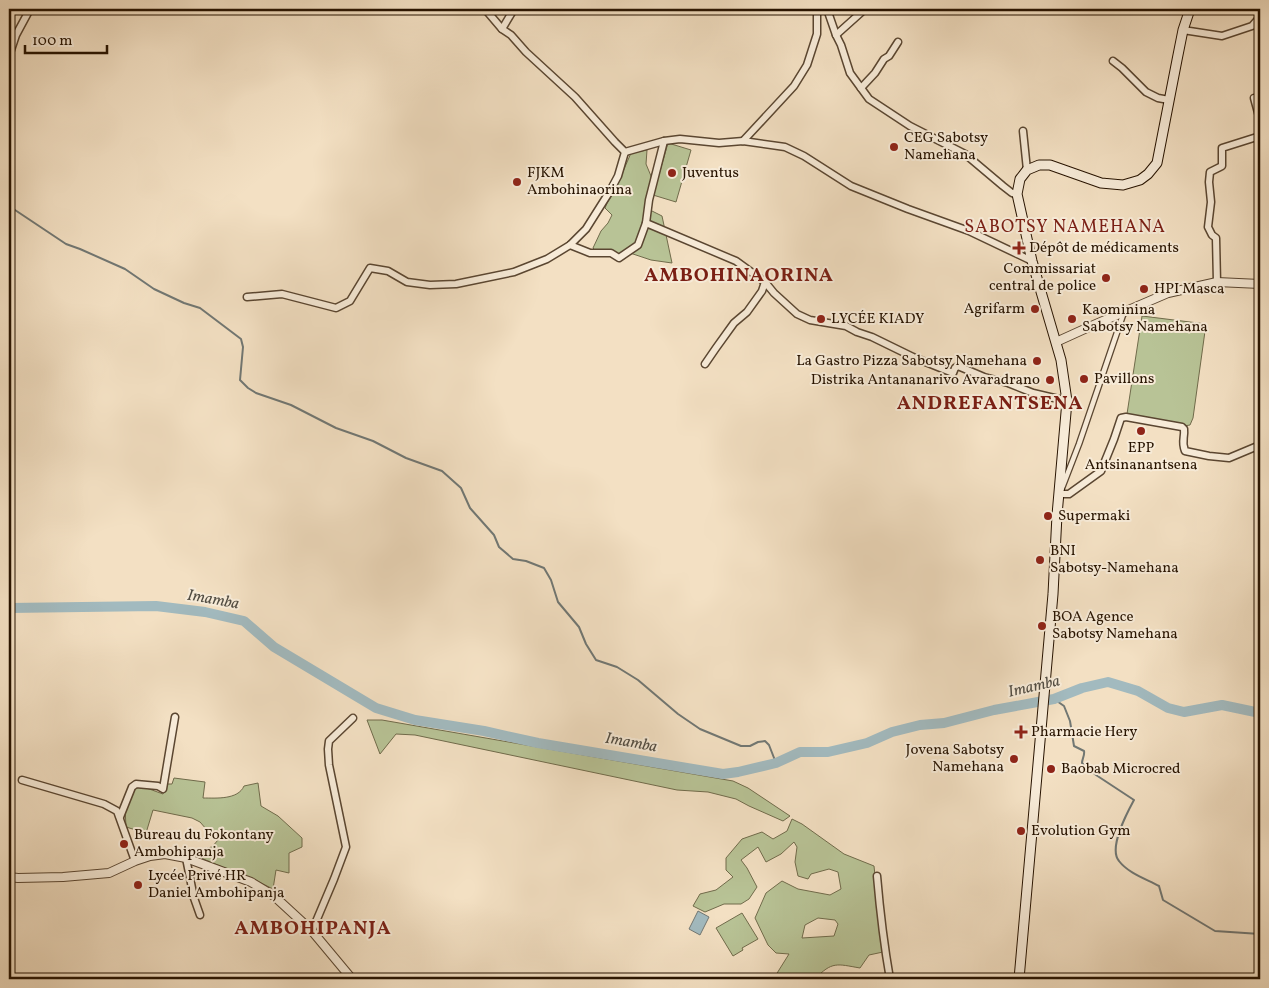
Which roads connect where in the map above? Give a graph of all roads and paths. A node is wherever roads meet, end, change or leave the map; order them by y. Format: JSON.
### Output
{"nodes":[{"id":1,"x":30,"y":9,"type":"edge"},
{"id":2,"x":485,"y":9,"type":"edge"},
{"id":3,"x":514,"y":9,"type":"edge"},
{"id":4,"x":818,"y":9,"type":"edge"},
{"id":5,"x":827,"y":9,"type":"edge"},
{"id":6,"x":865,"y":9,"type":"edge"},
{"id":7,"x":1190,"y":9,"type":"edge"},
{"id":8,"x":1260,"y":17,"type":"edge"},
{"id":9,"x":502,"y":29,"type":"junction"},
{"id":10,"x":1183,"y":30,"type":"junction"},
{"id":11,"x":836,"y":35,"type":"junction"},
{"id":12,"x":898,"y":42,"type":"dead end"},
{"id":13,"x":9,"y":56,"type":"edge"},
{"id":14,"x":1113,"y":62,"type":"dead end"},
{"id":15,"x":861,"y":88,"type":"junction"},
{"id":16,"x":1254,"y":98,"type":"dead end"},
{"id":17,"x":1169,"y":100,"type":"junction"},
{"id":18,"x":1260,"y":120,"type":"edge"},
{"id":19,"x":1023,"y":131,"type":"dead end"},
{"id":20,"x":1260,"y":136,"type":"edge"},
{"id":21,"x":664,"y":141,"type":"junction"},
{"id":22,"x":743,"y":141,"type":"junction"},
{"id":23,"x":625,"y":152,"type":"junction"},
{"id":24,"x":1027,"y":170,"type":"junction"},
{"id":25,"x":1017,"y":194,"type":"junction"},
{"id":26,"x":646,"y":223,"type":"junction"},
{"id":27,"x":570,"y":245,"type":"junction"},
{"id":28,"x":1032,"y":261,"type":"junction"},
{"id":29,"x":765,"y":282,"type":"junction"},
{"id":30,"x":1217,"y":282,"type":"junction"},
{"id":31,"x":1260,"y":284,"type":"edge"},
{"id":32,"x":247,"y":297,"type":"dead end"},
{"id":33,"x":1124,"y":312,"type":"junction"},
{"id":34,"x":1056,"y":342,"type":"junction"},
{"id":35,"x":705,"y":364,"type":"dead end"},
{"id":36,"x":1067,"y":400,"type":"junction"},
{"id":37,"x":1260,"y":445,"type":"edge"},
{"id":38,"x":1059,"y":494,"type":"junction"},
{"id":39,"x":174,"y":717,"type":"dead end"},
{"id":40,"x":353,"y":718,"type":"dead end"},
{"id":41,"x":22,"y":780,"type":"dead end"},
{"id":42,"x":120,"y":817,"type":"junction"},
{"id":43,"x":186,"y":858,"type":"junction"},
{"id":44,"x":135,"y":861,"type":"junction"},
{"id":45,"x":877,"y":876,"type":"dead end"},
{"id":46,"x":9,"y":877,"type":"edge"},
{"id":47,"x":200,"y":915,"type":"dead end"},
{"id":48,"x":312,"y":931,"type":"junction"},
{"id":49,"x":352,"y":979,"type":"edge"},
{"id":50,"x":890,"y":979,"type":"edge"},
{"id":51,"x":1019,"y":979,"type":"edge"}],
"edges":[{"from":1,"to":13,"type":"street"},
{"from":2,"to":9,"type":"street"},
{"from":3,"to":9,"type":"street"},
{"from":4,"to":22,"type":"street"},
{"from":5,"to":11,"type":"street"},
{"from":6,"to":11,"type":"street"},
{"from":7,"to":10,"type":"main road"},
{"from":8,"to":10,"type":"street"},
{"from":9,"to":23,"type":"street"},
{"from":10,"to":17,"type":"main road"},
{"from":11,"to":15,"type":"street"},
{"from":12,"to":15,"type":"street"},
{"from":14,"to":17,"type":"street"},
{"from":15,"to":25,"type":"street"},
{"from":16,"to":18,"type":"street"},
{"from":17,"to":24,"type":"main road"},
{"from":19,"to":24,"type":"street"},
{"from":20,"to":30,"type":"street"},
{"from":21,"to":22,"type":"street"},
{"from":21,"to":23,"type":"street"},
{"from":21,"to":26,"type":"street"},
{"from":22,"to":28,"type":"street"},
{"from":23,"to":27,"type":"street"},
{"from":24,"to":25,"type":"main road"},
{"from":25,"to":28,"type":"main road"},
{"from":26,"to":27,"type":"street"},
{"from":26,"to":29,"type":"street"},
{"from":27,"to":32,"type":"street"},
{"from":28,"to":34,"type":"main road"},
{"from":29,"to":35,"type":"street"},
{"from":29,"to":36,"type":"street"},
{"from":30,"to":31,"type":"street"},
{"from":30,"to":33,"type":"street"},
{"from":33,"to":34,"type":"street"},
{"from":33,"to":38,"type":"street"},
{"from":34,"to":36,"type":"main road"},
{"from":36,"to":38,"type":"main road"},
{"from":37,"to":38,"type":"street"},
{"from":38,"to":51,"type":"main road"},
{"from":39,"to":42,"type":"street"},
{"from":40,"to":48,"type":"street"},
{"from":41,"to":42,"type":"street"},
{"from":42,"to":44,"type":"street"},
{"from":43,"to":44,"type":"street"},
{"from":43,"to":47,"type":"street"},
{"from":43,"to":48,"type":"street"},
{"from":44,"to":46,"type":"street"},
{"from":45,"to":50,"type":"street"},
{"from":48,"to":49,"type":"street"}]}
